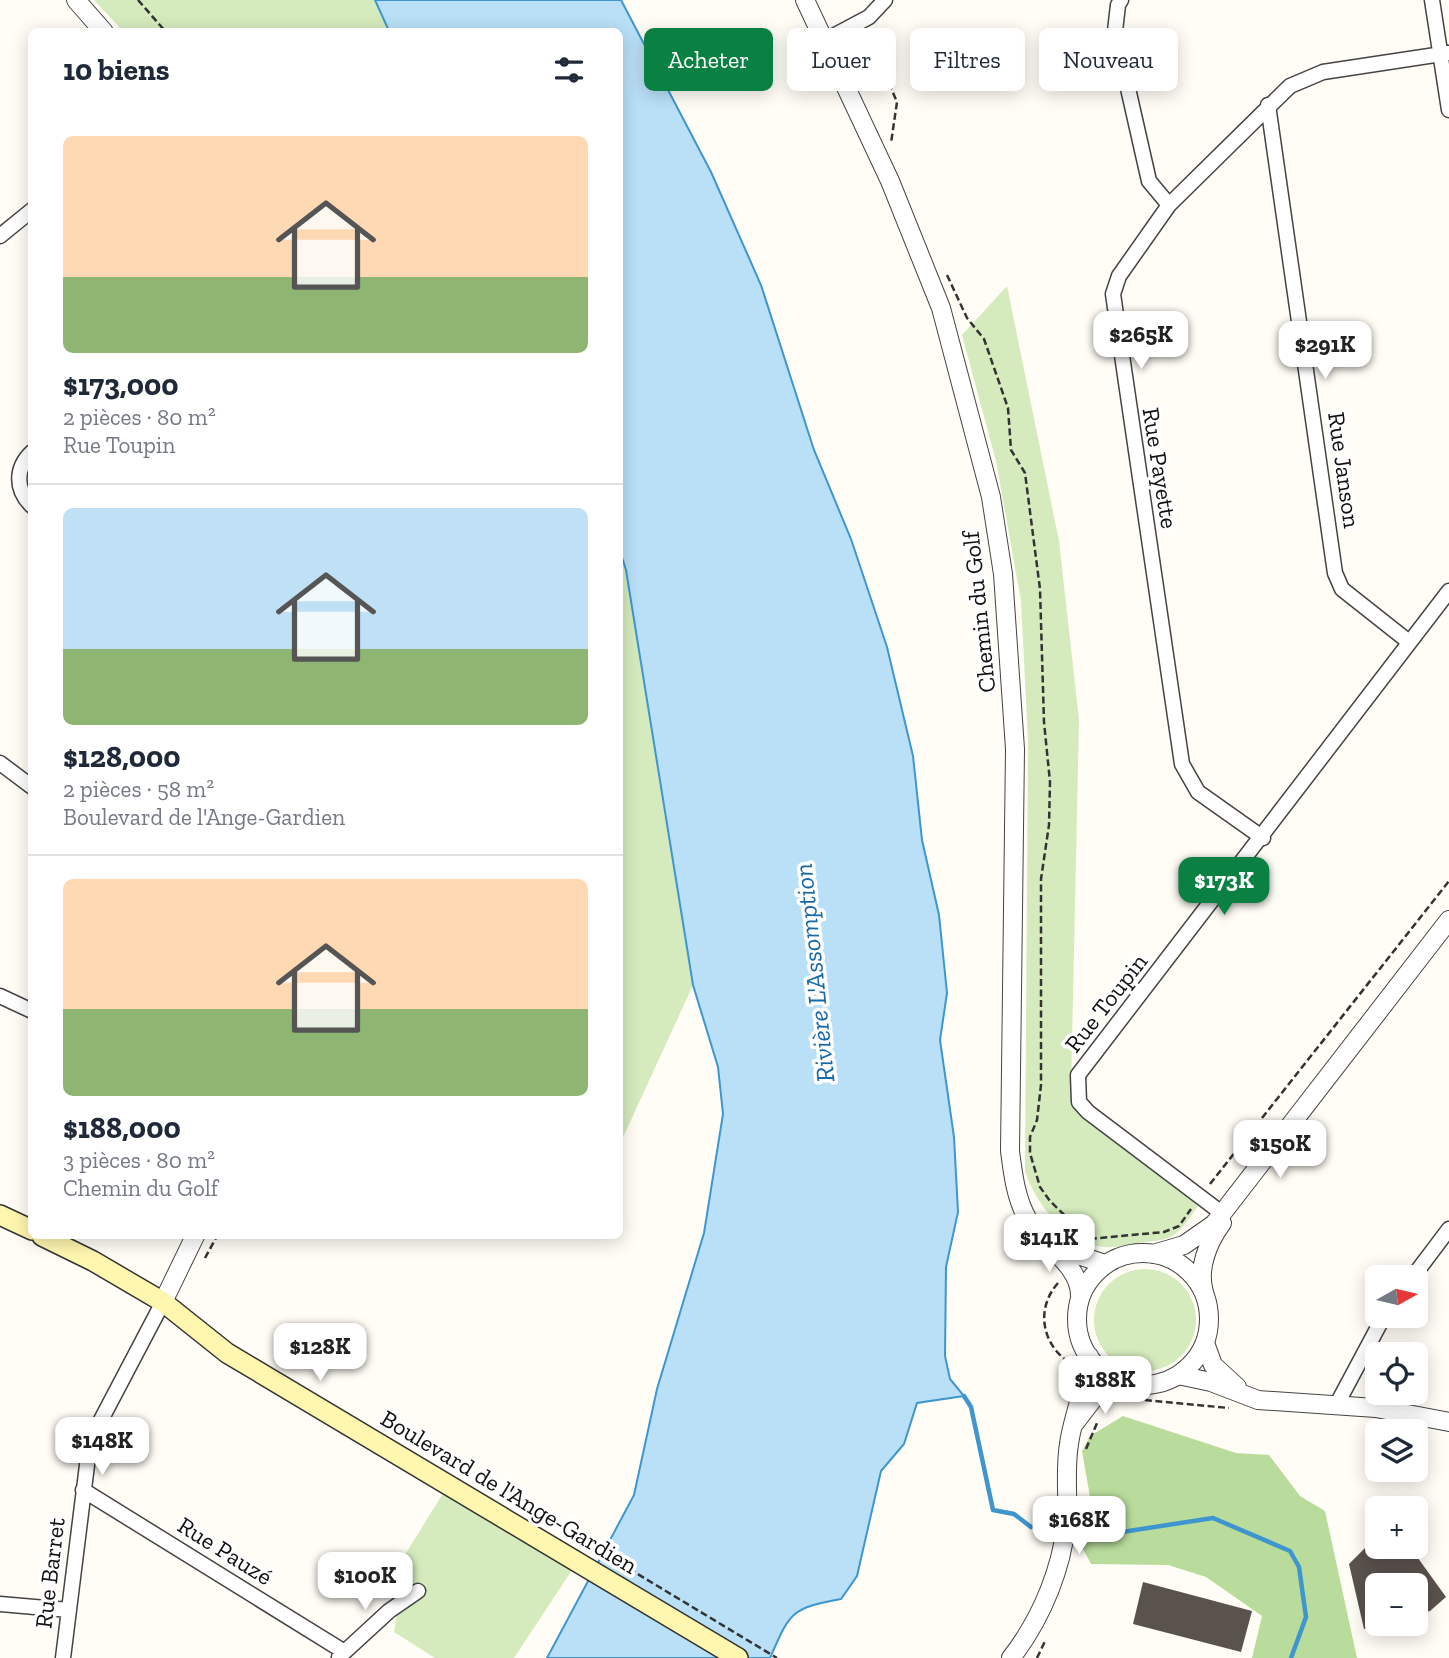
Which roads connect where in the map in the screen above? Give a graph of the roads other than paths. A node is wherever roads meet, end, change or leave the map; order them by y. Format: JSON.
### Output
{"nodes":[{"id":1,"x":76,"y":0,"type":"edge"},
{"id":2,"x":805,"y":0,"type":"edge"},
{"id":3,"x":885,"y":0,"type":"edge"},
{"id":4,"x":1121,"y":0,"type":"edge"},
{"id":5,"x":1432,"y":0,"type":"edge"},
{"id":6,"x":100,"y":28,"type":"edge"},
{"id":7,"x":818,"y":28,"type":"edge"},
{"id":8,"x":848,"y":28,"type":"edge"},
{"id":9,"x":1445,"y":54,"type":"edge"},
{"id":10,"x":848,"y":91,"type":"edge"},
{"id":11,"x":1268,"y":105,"type":"junction"},
{"id":12,"x":1449,"y":110,"type":"edge"},
{"id":13,"x":1169,"y":205,"type":"junction"},
{"id":14,"x":28,"y":216,"type":"edge"},
{"id":15,"x":0,"y":236,"type":"edge"},
{"id":16,"x":28,"y":456,"type":"edge"},
{"id":17,"x":28,"y":501,"type":"edge"},
{"id":18,"x":1449,"y":592,"type":"edge"},
{"id":19,"x":1409,"y":642,"type":"junction"},
{"id":20,"x":0,"y":763,"type":"edge"},
{"id":21,"x":28,"y":783,"type":"edge"},
{"id":22,"x":1263,"y":838,"type":"junction"},
{"id":23,"x":1449,"y":919,"type":"edge"},
{"id":24,"x":0,"y":996,"type":"edge"},
{"id":25,"x":28,"y":1009,"type":"edge"},
{"id":26,"x":1337,"y":1066,"type":"junction"},
{"id":27,"x":1223,"y":1214,"type":"junction"},
{"id":28,"x":0,"y":1215,"type":"edge"},
{"id":29,"x":28,"y":1228,"type":"edge"},
{"id":30,"x":1449,"y":1229,"type":"edge"},
{"id":31,"x":48,"y":1239,"type":"edge"},
{"id":32,"x":194,"y":1239,"type":"edge"},
{"id":33,"x":1048,"y":1243,"type":"junction"},
{"id":34,"x":1153,"y":1254,"type":"junction"},
{"id":35,"x":1105,"y":1264,"type":"junction"},
{"id":36,"x":1422,"y":1265,"type":"edge"},
{"id":37,"x":1080,"y":1296,"type":"junction"},
{"id":38,"x":1206,"y":1300,"type":"junction"},
{"id":39,"x":163,"y":1303,"type":"junction"},
{"id":40,"x":1378,"y":1328,"type":"edge"},
{"id":41,"x":1205,"y":1343,"type":"junction"},
{"id":42,"x":1083,"y":1362,"type":"junction"},
{"id":43,"x":1178,"y":1375,"type":"junction"},
{"id":44,"x":1120,"y":1381,"type":"junction"},
{"id":45,"x":1258,"y":1400,"type":"junction"},
{"id":46,"x":1337,"y":1404,"type":"junction"},
{"id":47,"x":1449,"y":1422,"type":"edge"},
{"id":48,"x":1072,"y":1427,"type":"junction"},
{"id":49,"x":83,"y":1490,"type":"junction"},
{"id":50,"x":418,"y":1591,"type":"dead end"},
{"id":51,"x":0,"y":1604,"type":"edge"},
{"id":52,"x":69,"y":1610,"type":"junction"},
{"id":53,"x":341,"y":1654,"type":"edge"},
{"id":54,"x":63,"y":1658,"type":"edge"},
{"id":55,"x":738,"y":1658,"type":"edge"},
{"id":56,"x":1011,"y":1658,"type":"edge"}],
"edges":[{"from":1,"to":6,"type":"street"},
{"from":2,"to":7,"type":"street","name":"Chemin du Golf"},
{"from":3,"to":8,"type":"street"},
{"from":4,"to":13,"type":"street"},
{"from":5,"to":9,"type":"street"},
{"from":9,"to":11,"type":"street","name":"Rue Payette"},
{"from":9,"to":12,"type":"street"},
{"from":10,"to":33,"type":"street","name":"Chemin du Golf"},
{"from":11,"to":13,"type":"street","name":"Rue Payette"},
{"from":11,"to":19,"type":"street","name":"Rue Janson"},
{"from":13,"to":22,"type":"street","name":"Rue Payette"},
{"from":14,"to":15,"type":"street"},
{"from":16,"to":17,"type":"street"},
{"from":18,"to":19,"type":"street","name":"Rue Toupin"},
{"from":19,"to":22,"type":"street","name":"Rue Toupin"},
{"from":20,"to":21,"type":"street"},
{"from":22,"to":27,"type":"street","name":"Rue Toupin"},
{"from":23,"to":26,"type":"street"},
{"from":24,"to":25,"type":"street"},
{"from":26,"to":27,"type":"street"},
{"from":26,"to":38,"type":"street"},
{"from":27,"to":34,"type":"street"},
{"from":28,"to":29,"type":"main road"},
{"from":30,"to":36,"type":"street"},
{"from":31,"to":39,"type":"main road","name":"Boulevard de l'Ange-Gardien"},
{"from":32,"to":39,"type":"street"},
{"from":33,"to":35,"type":"street","name":"Chemin du Golf"},
{"from":33,"to":37,"type":"street","name":"Chemin du Golf"},
{"from":34,"to":35,"type":"street"},
{"from":34,"to":38,"type":"street"},
{"from":35,"to":37,"type":"street"},
{"from":37,"to":42,"type":"street"},
{"from":38,"to":41,"type":"street"},
{"from":39,"to":49,"type":"street","name":"Rue Barret"},
{"from":39,"to":55,"type":"main road","name":"Boulevard de l'Ange-Gardien"},
{"from":40,"to":46,"type":"street"},
{"from":41,"to":43,"type":"street"},
{"from":41,"to":45,"type":"street"},
{"from":42,"to":44,"type":"street"},
{"from":42,"to":48,"type":"street"},
{"from":43,"to":44,"type":"street"},
{"from":43,"to":45,"type":"street"},
{"from":44,"to":48,"type":"street"},
{"from":45,"to":46,"type":"street"},
{"from":46,"to":47,"type":"street"},
{"from":48,"to":56,"type":"street"},
{"from":49,"to":52,"type":"street","name":"Rue Barret"},
{"from":49,"to":53,"type":"street","name":"Rue Pauzé"},
{"from":50,"to":53,"type":"street"},
{"from":51,"to":52,"type":"street"},
{"from":52,"to":54,"type":"street","name":"Rue Barret"}]}
